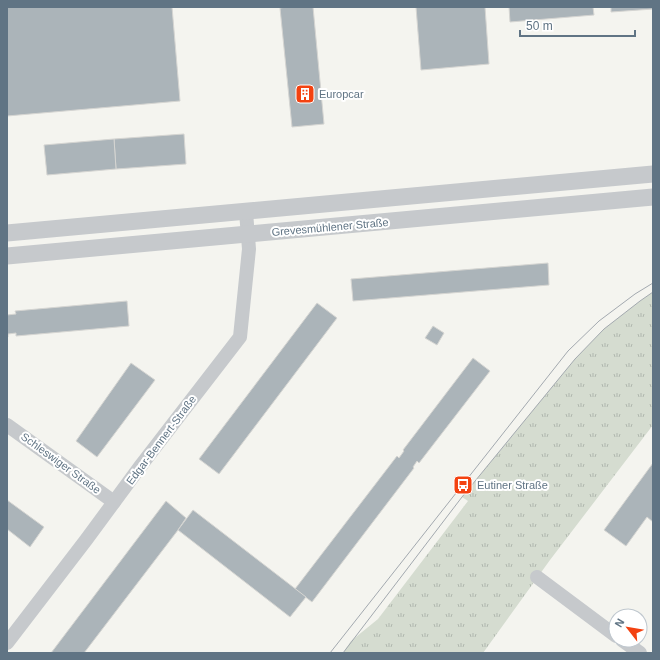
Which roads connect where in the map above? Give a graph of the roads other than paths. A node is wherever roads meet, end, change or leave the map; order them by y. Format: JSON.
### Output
{"nodes":[{"id":1,"x":653,"y":174,"type":"edge"},
{"id":2,"x":653,"y":197,"type":"edge"},
{"id":3,"x":246,"y":212,"type":"junction"},
{"id":4,"x":7,"y":233,"type":"edge"},
{"id":5,"x":248,"y":234,"type":"junction"},
{"id":6,"x":7,"y":256,"type":"edge"},
{"id":7,"x":7,"y":425,"type":"edge"},
{"id":8,"x":114,"y":502,"type":"junction"},
{"id":9,"x":537,"y":577,"type":"dead end"},
{"id":10,"x":608,"y":630,"type":"edge"},
{"id":11,"x":7,"y":643,"type":"edge"}],
"edges":[{"from":1,"to":3,"type":"street","name":"Grevesmühlener Straße"},
{"from":2,"to":5,"type":"street","name":"Grevesmühlener Straße"},
{"from":3,"to":4,"type":"street","name":"Grevesmühlener Straße"},
{"from":3,"to":5,"type":"street","name":"Edgar-Bennert-Straße"},
{"from":5,"to":6,"type":"street","name":"Grevesmühlener Straße"},
{"from":5,"to":8,"type":"street","name":"Edgar-Bennert-Straße"},
{"from":7,"to":8,"type":"street","name":"Schleswiger Straße"},
{"from":8,"to":11,"type":"street","name":"Edgar-Bennert-Straße"},
{"from":9,"to":10,"type":"street"}]}
